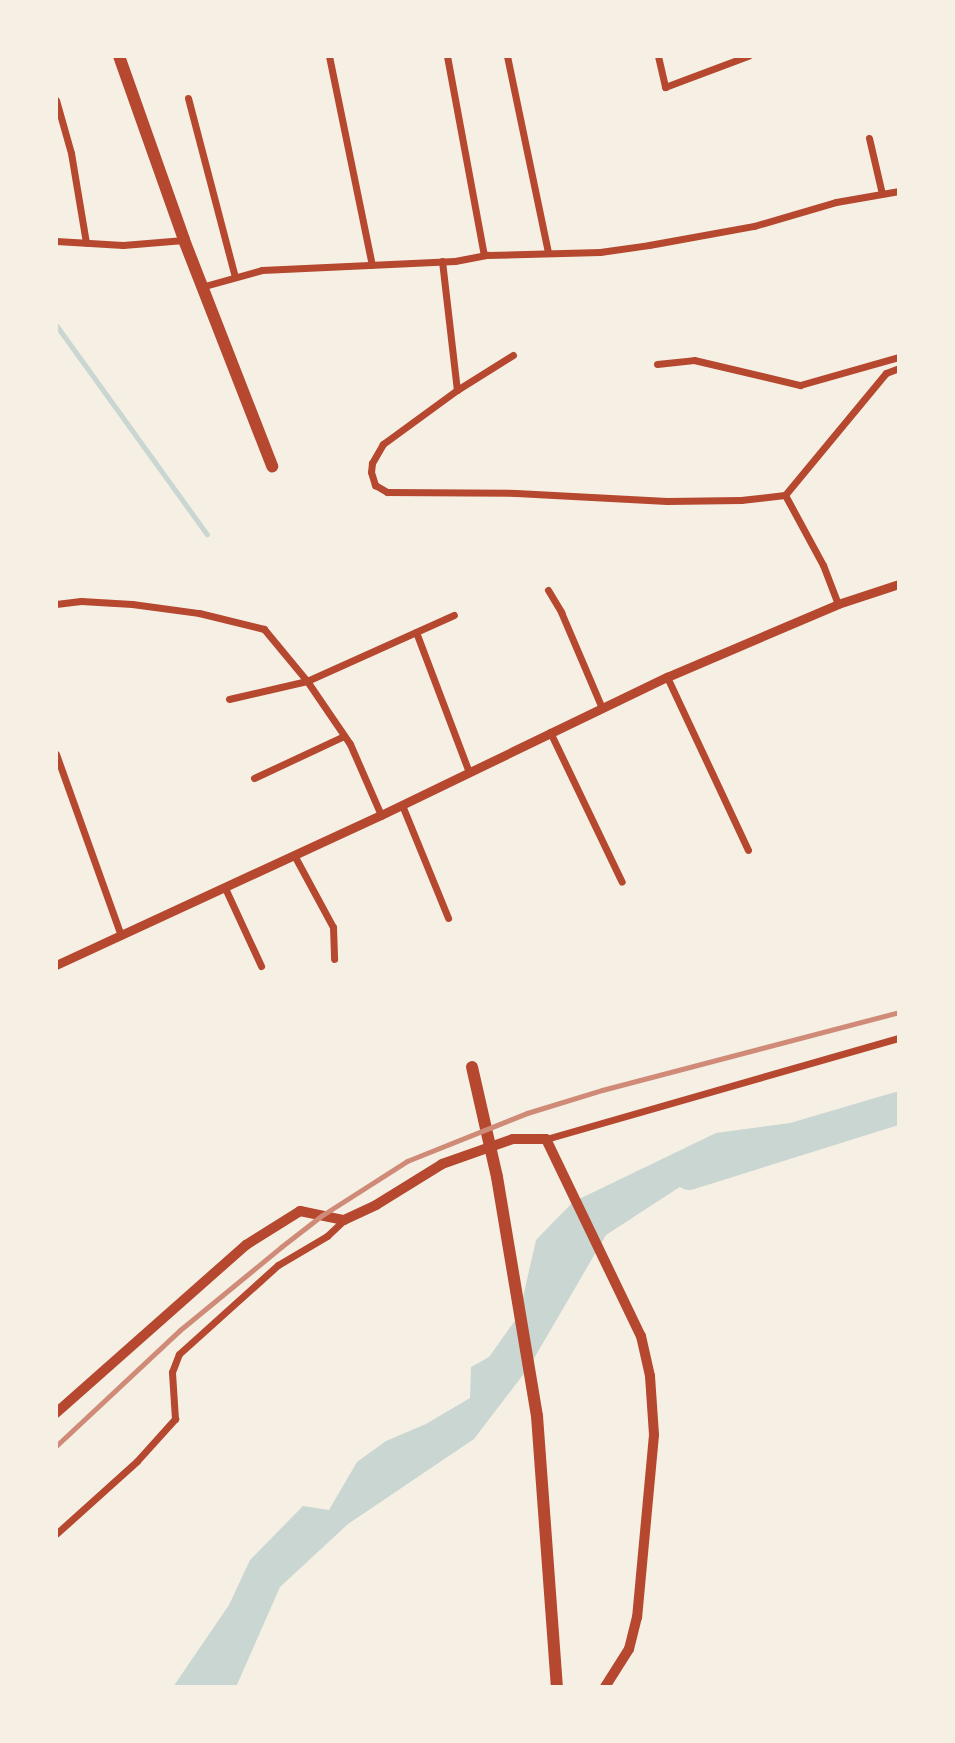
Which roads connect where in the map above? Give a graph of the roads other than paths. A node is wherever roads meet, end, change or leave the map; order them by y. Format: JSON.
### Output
{"nodes":[{"id":1,"x":119,"y":56,"type":"edge"},
{"id":2,"x":329,"y":56,"type":"edge"},
{"id":3,"x":447,"y":56,"type":"edge"},
{"id":4,"x":507,"y":56,"type":"edge"},
{"id":5,"x":657,"y":56,"type":"edge"},
{"id":6,"x":748,"y":56,"type":"edge"},
{"id":7,"x":188,"y":98,"type":"dead end"},
{"id":8,"x":56,"y":100,"type":"edge"},
{"id":9,"x":869,"y":138,"type":"dead end"},
{"id":10,"x":899,"y":191,"type":"edge"},
{"id":11,"x":883,"y":194,"type":"junction"},
{"id":12,"x":184,"y":240,"type":"junction"},
{"id":13,"x":56,"y":241,"type":"edge"},
{"id":14,"x":86,"y":243,"type":"junction"},
{"id":15,"x":548,"y":253,"type":"junction"},
{"id":16,"x":484,"y":255,"type":"junction"},
{"id":17,"x":442,"y":261,"type":"junction"},
{"id":18,"x":372,"y":265,"type":"junction"},
{"id":19,"x":234,"y":277,"type":"junction"},
{"id":20,"x":201,"y":287,"type":"junction"},
{"id":21,"x":513,"y":355,"type":"dead end"},
{"id":22,"x":899,"y":358,"type":"edge"},
{"id":23,"x":657,"y":364,"type":"dead end"},
{"id":24,"x":899,"y":368,"type":"edge"},
{"id":25,"x":457,"y":390,"type":"junction"},
{"id":26,"x":272,"y":466,"type":"dead end"},
{"id":27,"x":785,"y":495,"type":"junction"},
{"id":28,"x":899,"y":584,"type":"edge"},
{"id":29,"x":548,"y":590,"type":"dead end"},
{"id":30,"x":56,"y":604,"type":"edge"},
{"id":31,"x":838,"y":604,"type":"junction"},
{"id":32,"x":454,"y":615,"type":"dead end"},
{"id":33,"x":416,"y":632,"type":"junction"},
{"id":34,"x":667,"y":677,"type":"junction"},
{"id":35,"x":307,"y":681,"type":"junction"},
{"id":36,"x":229,"y":699,"type":"dead end"},
{"id":37,"x":602,"y":708,"type":"junction"},
{"id":38,"x":550,"y":732,"type":"junction"},
{"id":39,"x":344,"y":736,"type":"junction"},
{"id":40,"x":56,"y":754,"type":"edge"},
{"id":41,"x":469,"y":772,"type":"junction"},
{"id":42,"x":254,"y":778,"type":"dead end"},
{"id":43,"x":402,"y":805,"type":"junction"},
{"id":44,"x":382,"y":815,"type":"junction"},
{"id":45,"x":748,"y":850,"type":"dead end"},
{"id":46,"x":294,"y":855,"type":"junction"},
{"id":47,"x":622,"y":882,"type":"dead end"},
{"id":48,"x":225,"y":888,"type":"junction"},
{"id":49,"x":448,"y":918,"type":"dead end"},
{"id":50,"x":121,"y":936,"type":"junction"},
{"id":51,"x":334,"y":959,"type":"dead end"},
{"id":52,"x":56,"y":965,"type":"edge"},
{"id":53,"x":261,"y":966,"type":"dead end"},
{"id":54,"x":899,"y":1038,"type":"edge"},
{"id":55,"x":472,"y":1067,"type":"dead end"},
{"id":56,"x":547,"y":1139,"type":"junction"},
{"id":57,"x":344,"y":1220,"type":"junction"},
{"id":58,"x":56,"y":1413,"type":"edge"},
{"id":59,"x":56,"y":1534,"type":"edge"},
{"id":60,"x":557,"y":1687,"type":"edge"},
{"id":61,"x":605,"y":1687,"type":"edge"}],
"edges":[{"from":1,"to":12,"type":"main road"},
{"from":2,"to":18,"type":"street"},
{"from":3,"to":16,"type":"street"},
{"from":4,"to":15,"type":"street"},
{"from":5,"to":6,"type":"street"},
{"from":7,"to":19,"type":"street"},
{"from":8,"to":14,"type":"street"},
{"from":9,"to":11,"type":"street"},
{"from":10,"to":11,"type":"street"},
{"from":11,"to":15,"type":"street"},
{"from":12,"to":14,"type":"street"},
{"from":12,"to":20,"type":"main road"},
{"from":13,"to":14,"type":"street"},
{"from":15,"to":16,"type":"street"},
{"from":16,"to":17,"type":"street"},
{"from":17,"to":18,"type":"street"},
{"from":17,"to":25,"type":"street"},
{"from":18,"to":19,"type":"street"},
{"from":19,"to":20,"type":"street"},
{"from":20,"to":26,"type":"main road"},
{"from":21,"to":25,"type":"street"},
{"from":22,"to":23,"type":"street"},
{"from":24,"to":27,"type":"street"},
{"from":25,"to":27,"type":"street"},
{"from":27,"to":31,"type":"street"},
{"from":28,"to":31,"type":"street"},
{"from":29,"to":37,"type":"street"},
{"from":30,"to":35,"type":"street"},
{"from":31,"to":34,"type":"street"},
{"from":32,"to":33,"type":"street"},
{"from":33,"to":35,"type":"street"},
{"from":33,"to":41,"type":"street"},
{"from":34,"to":37,"type":"street"},
{"from":34,"to":45,"type":"street"},
{"from":35,"to":36,"type":"street"},
{"from":35,"to":39,"type":"street"},
{"from":37,"to":38,"type":"street"},
{"from":38,"to":41,"type":"street"},
{"from":38,"to":47,"type":"street"},
{"from":39,"to":42,"type":"street"},
{"from":39,"to":44,"type":"street"},
{"from":40,"to":50,"type":"street"},
{"from":41,"to":43,"type":"street"},
{"from":43,"to":44,"type":"street"},
{"from":43,"to":49,"type":"street"},
{"from":44,"to":46,"type":"street"},
{"from":46,"to":48,"type":"street"},
{"from":46,"to":51,"type":"street"},
{"from":48,"to":50,"type":"street"},
{"from":48,"to":53,"type":"street"},
{"from":50,"to":52,"type":"street"},
{"from":54,"to":56,"type":"street"},
{"from":55,"to":60,"type":"main road"},
{"from":56,"to":57,"type":"main road"},
{"from":56,"to":61,"type":"main road"},
{"from":57,"to":58,"type":"main road"},
{"from":57,"to":59,"type":"street"}]}
